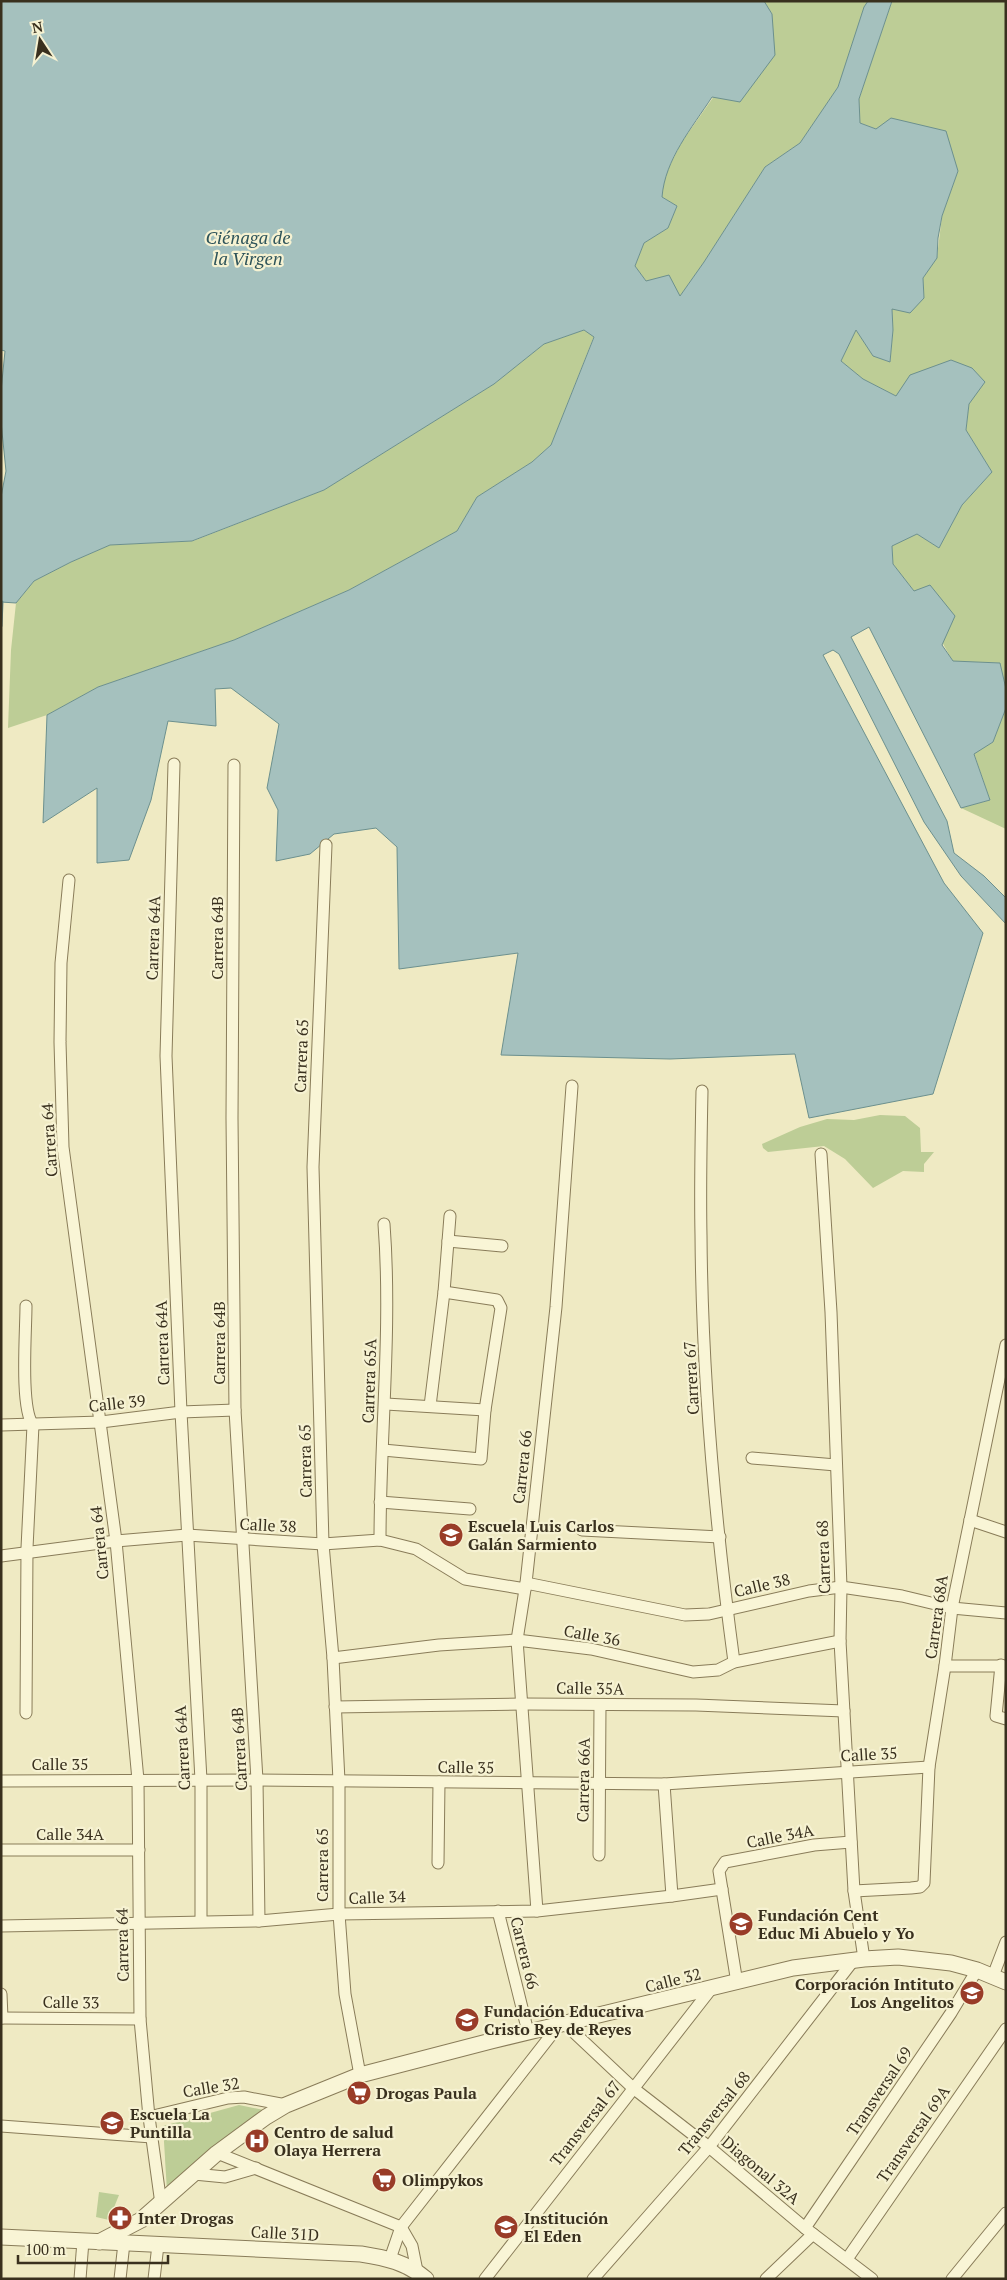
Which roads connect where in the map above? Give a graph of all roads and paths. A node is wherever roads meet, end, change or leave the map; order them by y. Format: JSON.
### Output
{"nodes":[{"id":1,"x":174,"y":764,"type":"dead end"},
{"id":2,"x":234,"y":765,"type":"dead end"},
{"id":3,"x":326,"y":845,"type":"dead end"},
{"id":4,"x":69,"y":880,"type":"dead end"},
{"id":5,"x":572,"y":1086,"type":"dead end"},
{"id":6,"x":702,"y":1091,"type":"dead end"},
{"id":7,"x":821,"y":1154,"type":"dead end"},
{"id":8,"x":450,"y":1216,"type":"dead end"},
{"id":9,"x":384,"y":1224,"type":"dead end"},
{"id":10,"x":448,"y":1241,"type":"junction"},
{"id":11,"x":502,"y":1246,"type":"dead end"},
{"id":12,"x":444,"y":1292,"type":"junction"},
{"id":13,"x":26,"y":1306,"type":"dead end"},
{"id":14,"x":1006,"y":1345,"type":"edge"},
{"id":15,"x":386,"y":1404,"type":"junction"},
{"id":16,"x":430,"y":1406,"type":"junction"},
{"id":17,"x":235,"y":1410,"type":"junction"},
{"id":18,"x":485,"y":1410,"type":"junction"},
{"id":19,"x":181,"y":1412,"type":"junction"},
{"id":20,"x":101,"y":1422,"type":"junction"},
{"id":21,"x":1,"y":1425,"type":"edge"},
{"id":22,"x":33,"y":1425,"type":"junction"},
{"id":23,"x":383,"y":1450,"type":"junction"},
{"id":24,"x":752,"y":1458,"type":"dead end"},
{"id":25,"x":836,"y":1465,"type":"junction"},
{"id":26,"x":380,"y":1502,"type":"junction"},
{"id":27,"x":470,"y":1509,"type":"dead end"},
{"id":28,"x":970,"y":1520,"type":"junction"},
{"id":29,"x":582,"y":1530,"type":"dead end"},
{"id":30,"x":1006,"y":1532,"type":"edge"},
{"id":31,"x":187,"y":1535,"type":"junction"},
{"id":32,"x":720,"y":1537,"type":"junction"},
{"id":33,"x":380,"y":1540,"type":"junction"},
{"id":34,"x":116,"y":1541,"type":"junction"},
{"id":35,"x":244,"y":1541,"type":"junction"},
{"id":36,"x":323,"y":1544,"type":"junction"},
{"id":37,"x":27,"y":1553,"type":"junction"},
{"id":38,"x":1,"y":1556,"type":"edge"},
{"id":39,"x":525,"y":1586,"type":"junction"},
{"id":40,"x":840,"y":1587,"type":"junction"},
{"id":41,"x":952,"y":1608,"type":"junction"},
{"id":42,"x":727,"y":1610,"type":"junction"},
{"id":43,"x":1006,"y":1613,"type":"edge"},
{"id":44,"x":517,"y":1640,"type":"junction"},
{"id":45,"x":840,"y":1641,"type":"junction"},
{"id":46,"x":333,"y":1658,"type":"junction"},
{"id":47,"x":734,"y":1662,"type":"junction"},
{"id":48,"x":1003,"y":1665,"type":"edge"},
{"id":49,"x":945,"y":1666,"type":"junction"},
{"id":50,"x":523,"y":1704,"type":"junction"},
{"id":51,"x":600,"y":1705,"type":"junction"},
{"id":52,"x":335,"y":1707,"type":"junction"},
{"id":53,"x":844,"y":1710,"type":"junction"},
{"id":54,"x":26,"y":1713,"type":"dead end"},
{"id":55,"x":1001,"y":1717,"type":"edge"},
{"id":56,"x":929,"y":1767,"type":"junction"},
{"id":57,"x":849,"y":1772,"type":"junction"},
{"id":58,"x":138,"y":1780,"type":"junction"},
{"id":59,"x":201,"y":1780,"type":"junction"},
{"id":60,"x":257,"y":1780,"type":"junction"},
{"id":61,"x":1,"y":1781,"type":"edge"},
{"id":62,"x":339,"y":1781,"type":"junction"},
{"id":63,"x":439,"y":1782,"type":"junction"},
{"id":64,"x":530,"y":1784,"type":"junction"},
{"id":65,"x":664,"y":1784,"type":"junction"},
{"id":66,"x":599,"y":1785,"type":"junction"},
{"id":67,"x":851,"y":1842,"type":"junction"},
{"id":68,"x":1,"y":1850,"type":"edge"},
{"id":69,"x":139,"y":1850,"type":"junction"},
{"id":70,"x":599,"y":1855,"type":"dead end"},
{"id":71,"x":438,"y":1862,"type":"dead end"},
{"id":72,"x":722,"y":1889,"type":"junction"},
{"id":73,"x":854,"y":1891,"type":"junction"},
{"id":74,"x":672,"y":1896,"type":"junction"},
{"id":75,"x":498,"y":1911,"type":"junction"},
{"id":76,"x":537,"y":1911,"type":"junction"},
{"id":77,"x":339,"y":1914,"type":"junction"},
{"id":78,"x":200,"y":1921,"type":"junction"},
{"id":79,"x":259,"y":1921,"type":"junction"},
{"id":80,"x":138,"y":1924,"type":"junction"},
{"id":81,"x":1,"y":1926,"type":"edge"},
{"id":82,"x":1006,"y":1942,"type":"edge"},
{"id":83,"x":858,"y":1960,"type":"junction"},
{"id":84,"x":977,"y":1970,"type":"junction"},
{"id":85,"x":999,"y":1979,"type":"edge"},
{"id":86,"x":737,"y":1983,"type":"junction"},
{"id":87,"x":711,"y":1989,"type":"junction"},
{"id":88,"x":1,"y":1994,"type":"edge"},
{"id":89,"x":2,"y":2018,"type":"edge"},
{"id":90,"x":140,"y":2019,"type":"junction"},
{"id":91,"x":562,"y":2025,"type":"junction"},
{"id":92,"x":1006,"y":2029,"type":"edge"},
{"id":93,"x":528,"y":2032,"type":"junction"},
{"id":94,"x":360,"y":2075,"type":"junction"},
{"id":95,"x":633,"y":2088,"type":"junction"},
{"id":96,"x":286,"y":2105,"type":"junction"},
{"id":97,"x":149,"y":2117,"type":"junction"},
{"id":98,"x":1,"y":2126,"type":"edge"},
{"id":99,"x":152,"y":2137,"type":"junction"},
{"id":100,"x":709,"y":2147,"type":"junction"},
{"id":101,"x":218,"y":2153,"type":"junction"},
{"id":102,"x":256,"y":2168,"type":"junction"},
{"id":103,"x":194,"y":2174,"type":"junction"},
{"id":104,"x":160,"y":2204,"type":"junction"},
{"id":105,"x":1006,"y":2213,"type":"edge"},
{"id":106,"x":401,"y":2227,"type":"junction"},
{"id":107,"x":809,"y":2231,"type":"junction"},
{"id":108,"x":1,"y":2237,"type":"edge"},
{"id":109,"x":83,"y":2241,"type":"junction"},
{"id":110,"x":99,"y":2242,"type":"junction"},
{"id":111,"x":124,"y":2243,"type":"junction"},
{"id":112,"x":158,"y":2245,"type":"junction"},
{"id":113,"x":390,"y":2258,"type":"junction"},
{"id":114,"x":847,"y":2258,"type":"junction"},
{"id":115,"x":417,"y":2272,"type":"edge"},
{"id":116,"x":80,"y":2279,"type":"edge"},
{"id":117,"x":120,"y":2279,"type":"edge"},
{"id":118,"x":154,"y":2279,"type":"edge"},
{"id":119,"x":485,"y":2279,"type":"edge"},
{"id":120,"x":592,"y":2279,"type":"edge"},
{"id":121,"x":766,"y":2279,"type":"edge"},
{"id":122,"x":872,"y":2279,"type":"edge"},
{"id":123,"x":952,"y":2279,"type":"edge"}],
"edges":[{"from":1,"to":19,"type":"street","name":"Carrera 64A"},
{"from":2,"to":17,"type":"street","name":"Carrera 64B"},
{"from":3,"to":36,"type":"street","name":"Carrera 65"},
{"from":4,"to":20,"type":"street","name":"Carrera 64"},
{"from":5,"to":39,"type":"street","name":"Carrera 66"},
{"from":6,"to":32,"type":"street","name":"Carrera 67"},
{"from":7,"to":25,"type":"street","name":"Carrera 68"},
{"from":8,"to":10,"type":"street"},
{"from":9,"to":15,"type":"street","name":"Carrera 65A"},
{"from":10,"to":11,"type":"street"},
{"from":10,"to":12,"type":"street"},
{"from":12,"to":16,"type":"street"},
{"from":12,"to":18,"type":"street"},
{"from":13,"to":22,"type":"street"},
{"from":14,"to":28,"type":"street","name":"Carrera 68A"},
{"from":15,"to":16,"type":"street"},
{"from":15,"to":23,"type":"street","name":"Carrera 65A"},
{"from":16,"to":18,"type":"street"},
{"from":17,"to":19,"type":"street","name":"Calle 39"},
{"from":17,"to":35,"type":"street","name":"Carrera 64B"},
{"from":18,"to":23,"type":"street"},
{"from":19,"to":20,"type":"street","name":"Calle 39"},
{"from":19,"to":31,"type":"street","name":"Carrera 64A"},
{"from":20,"to":22,"type":"street","name":"Calle 39"},
{"from":20,"to":34,"type":"street","name":"Carrera 64"},
{"from":21,"to":22,"type":"street","name":"Calle 39"},
{"from":22,"to":37,"type":"street"},
{"from":23,"to":26,"type":"street","name":"Carrera 65A"},
{"from":24,"to":25,"type":"street"},
{"from":25,"to":40,"type":"street","name":"Carrera 68"},
{"from":26,"to":27,"type":"street"},
{"from":26,"to":33,"type":"street","name":"Carrera 65A"},
{"from":28,"to":30,"type":"street"},
{"from":28,"to":41,"type":"street","name":"Carrera 68A"},
{"from":29,"to":32,"type":"street"},
{"from":31,"to":34,"type":"street","name":"Calle 38"},
{"from":31,"to":35,"type":"street","name":"Calle 38"},
{"from":31,"to":59,"type":"street","name":"Carrera 64A"},
{"from":32,"to":42,"type":"street","name":"Carrera 67"},
{"from":33,"to":36,"type":"street","name":"Calle 38"},
{"from":33,"to":39,"type":"street","name":"Calle 38"},
{"from":34,"to":37,"type":"street","name":"Calle 38"},
{"from":34,"to":58,"type":"street","name":"Carrera 64"},
{"from":35,"to":36,"type":"street","name":"Calle 38"},
{"from":35,"to":60,"type":"street","name":"Carrera 64B"},
{"from":36,"to":46,"type":"street","name":"Carrera 65"},
{"from":37,"to":38,"type":"street","name":"Calle 38"},
{"from":37,"to":54,"type":"street"},
{"from":39,"to":42,"type":"street","name":"Calle 38"},
{"from":39,"to":44,"type":"street","name":"Carrera 66"},
{"from":40,"to":41,"type":"street","name":"Calle 38"},
{"from":40,"to":42,"type":"street","name":"Calle 38"},
{"from":40,"to":45,"type":"street","name":"Carrera 68"},
{"from":41,"to":43,"type":"street","name":"Calle 38"},
{"from":41,"to":49,"type":"street","name":"Carrera 68A"},
{"from":42,"to":47,"type":"street","name":"Carrera 67"},
{"from":44,"to":46,"type":"street","name":"Calle 36"},
{"from":44,"to":47,"type":"street","name":"Calle 36"},
{"from":44,"to":50,"type":"street","name":"Carrera 66"},
{"from":45,"to":47,"type":"street","name":"Calle 36"},
{"from":45,"to":53,"type":"street","name":"Carrera 68"},
{"from":46,"to":52,"type":"street","name":"Carrera 65"},
{"from":48,"to":49,"type":"street"},
{"from":48,"to":55,"type":"street"},
{"from":49,"to":56,"type":"street","name":"Carrera 68A"},
{"from":50,"to":51,"type":"street","name":"Calle 35A"},
{"from":50,"to":52,"type":"street","name":"Calle 35A"},
{"from":50,"to":64,"type":"street","name":"Carrera 66"},
{"from":51,"to":53,"type":"street","name":"Calle 35A"},
{"from":51,"to":66,"type":"street","name":"Carrera 66A"},
{"from":52,"to":62,"type":"street","name":"Carrera 65"},
{"from":53,"to":57,"type":"street","name":"Carrera 68"},
{"from":56,"to":57,"type":"street","name":"Calle 35"},
{"from":56,"to":73,"type":"street","name":"Carrera 68A"},
{"from":57,"to":65,"type":"street","name":"Calle 35"},
{"from":57,"to":67,"type":"street","name":"Carrera 68"},
{"from":58,"to":59,"type":"street","name":"Calle 35"},
{"from":58,"to":61,"type":"street","name":"Calle 35"},
{"from":58,"to":69,"type":"street","name":"Carrera 64"},
{"from":59,"to":60,"type":"street","name":"Calle 35"},
{"from":59,"to":78,"type":"street","name":"Carrera 64A"},
{"from":60,"to":62,"type":"street","name":"Calle 35"},
{"from":60,"to":79,"type":"street","name":"Carrera 64B"},
{"from":62,"to":63,"type":"street","name":"Calle 35"},
{"from":62,"to":77,"type":"street","name":"Carrera 65"},
{"from":63,"to":64,"type":"street","name":"Calle 35"},
{"from":63,"to":71,"type":"street"},
{"from":64,"to":66,"type":"street","name":"Calle 35"},
{"from":64,"to":76,"type":"street","name":"Carrera 66"},
{"from":65,"to":66,"type":"street","name":"Calle 35"},
{"from":65,"to":74,"type":"street"},
{"from":66,"to":70,"type":"street","name":"Carrera 66A"},
{"from":67,"to":72,"type":"street","name":"Calle 34A"},
{"from":67,"to":73,"type":"street","name":"Carrera 68"},
{"from":68,"to":69,"type":"street","name":"Calle 34A"},
{"from":69,"to":80,"type":"street","name":"Carrera 64"},
{"from":72,"to":74,"type":"street","name":"Calle 34"},
{"from":72,"to":86,"type":"street"},
{"from":73,"to":83,"type":"street","name":"Carrera 68"},
{"from":74,"to":76,"type":"street","name":"Calle 34"},
{"from":75,"to":76,"type":"street","name":"Calle 34"},
{"from":75,"to":77,"type":"street","name":"Calle 34"},
{"from":75,"to":93,"type":"street","name":"Carrera 66"},
{"from":77,"to":79,"type":"street","name":"Calle 34"},
{"from":77,"to":94,"type":"street","name":"Carrera 65"},
{"from":78,"to":79,"type":"street","name":"Calle 34"},
{"from":78,"to":80,"type":"street","name":"Calle 34"},
{"from":80,"to":81,"type":"street","name":"Calle 34"},
{"from":80,"to":90,"type":"street","name":"Carrera 64"},
{"from":82,"to":85,"type":"street"},
{"from":83,"to":84,"type":"street","name":"Calle 32"},
{"from":83,"to":86,"type":"street","name":"Calle 32"},
{"from":83,"to":100,"type":"street","name":"Transversal 68"},
{"from":84,"to":85,"type":"street","name":"Calle 32"},
{"from":84,"to":107,"type":"street","name":"Transversal 69"},
{"from":86,"to":87,"type":"street","name":"Calle 32"},
{"from":87,"to":91,"type":"street","name":"Calle 32"},
{"from":87,"to":95,"type":"street","name":"Transversal 67"},
{"from":88,"to":89,"type":"street"},
{"from":89,"to":90,"type":"street","name":"Calle 33"},
{"from":90,"to":97,"type":"street","name":"Carrera 64"},
{"from":91,"to":93,"type":"street","name":"Calle 32"},
{"from":91,"to":95,"type":"street","name":"Diagonal 32A"},
{"from":91,"to":106,"type":"street"},
{"from":92,"to":114,"type":"street","name":"Transversal 69A"},
{"from":93,"to":94,"type":"street","name":"Calle 32"},
{"from":94,"to":96,"type":"street","name":"Calle 32"},
{"from":95,"to":100,"type":"street","name":"Diagonal 32A"},
{"from":95,"to":119,"type":"street","name":"Transversal 67"},
{"from":96,"to":97,"type":"street","name":"Calle 32"},
{"from":96,"to":101,"type":"street"},
{"from":97,"to":99,"type":"street","name":"Carrera 64"},
{"from":98,"to":99,"type":"street"},
{"from":99,"to":104,"type":"street","name":"Carrera 64"},
{"from":100,"to":107,"type":"street","name":"Diagonal 32A"},
{"from":100,"to":120,"type":"street","name":"Transversal 68"},
{"from":101,"to":102,"type":"street"},
{"from":101,"to":103,"type":"street"},
{"from":102,"to":103,"type":"street"},
{"from":102,"to":106,"type":"street"},
{"from":103,"to":104,"type":"street"},
{"from":104,"to":110,"type":"street"},
{"from":105,"to":123,"type":"street"},
{"from":106,"to":113,"type":"street"},
{"from":106,"to":115,"type":"street"},
{"from":107,"to":114,"type":"street","name":"Diagonal 32A"},
{"from":107,"to":121,"type":"street","name":"Transversal 69"},
{"from":108,"to":109,"type":"street","name":"Calle 31D"},
{"from":109,"to":110,"type":"street","name":"Calle 31D"},
{"from":109,"to":116,"type":"street"},
{"from":110,"to":111,"type":"street","name":"Calle 31D"},
{"from":111,"to":112,"type":"street","name":"Calle 31D"},
{"from":111,"to":117,"type":"street"},
{"from":112,"to":113,"type":"street","name":"Calle 31D"},
{"from":112,"to":118,"type":"street"},
{"from":113,"to":115,"type":"street","name":"Calle 31D"},
{"from":114,"to":122,"type":"street","name":"Diagonal 32A"}]}
